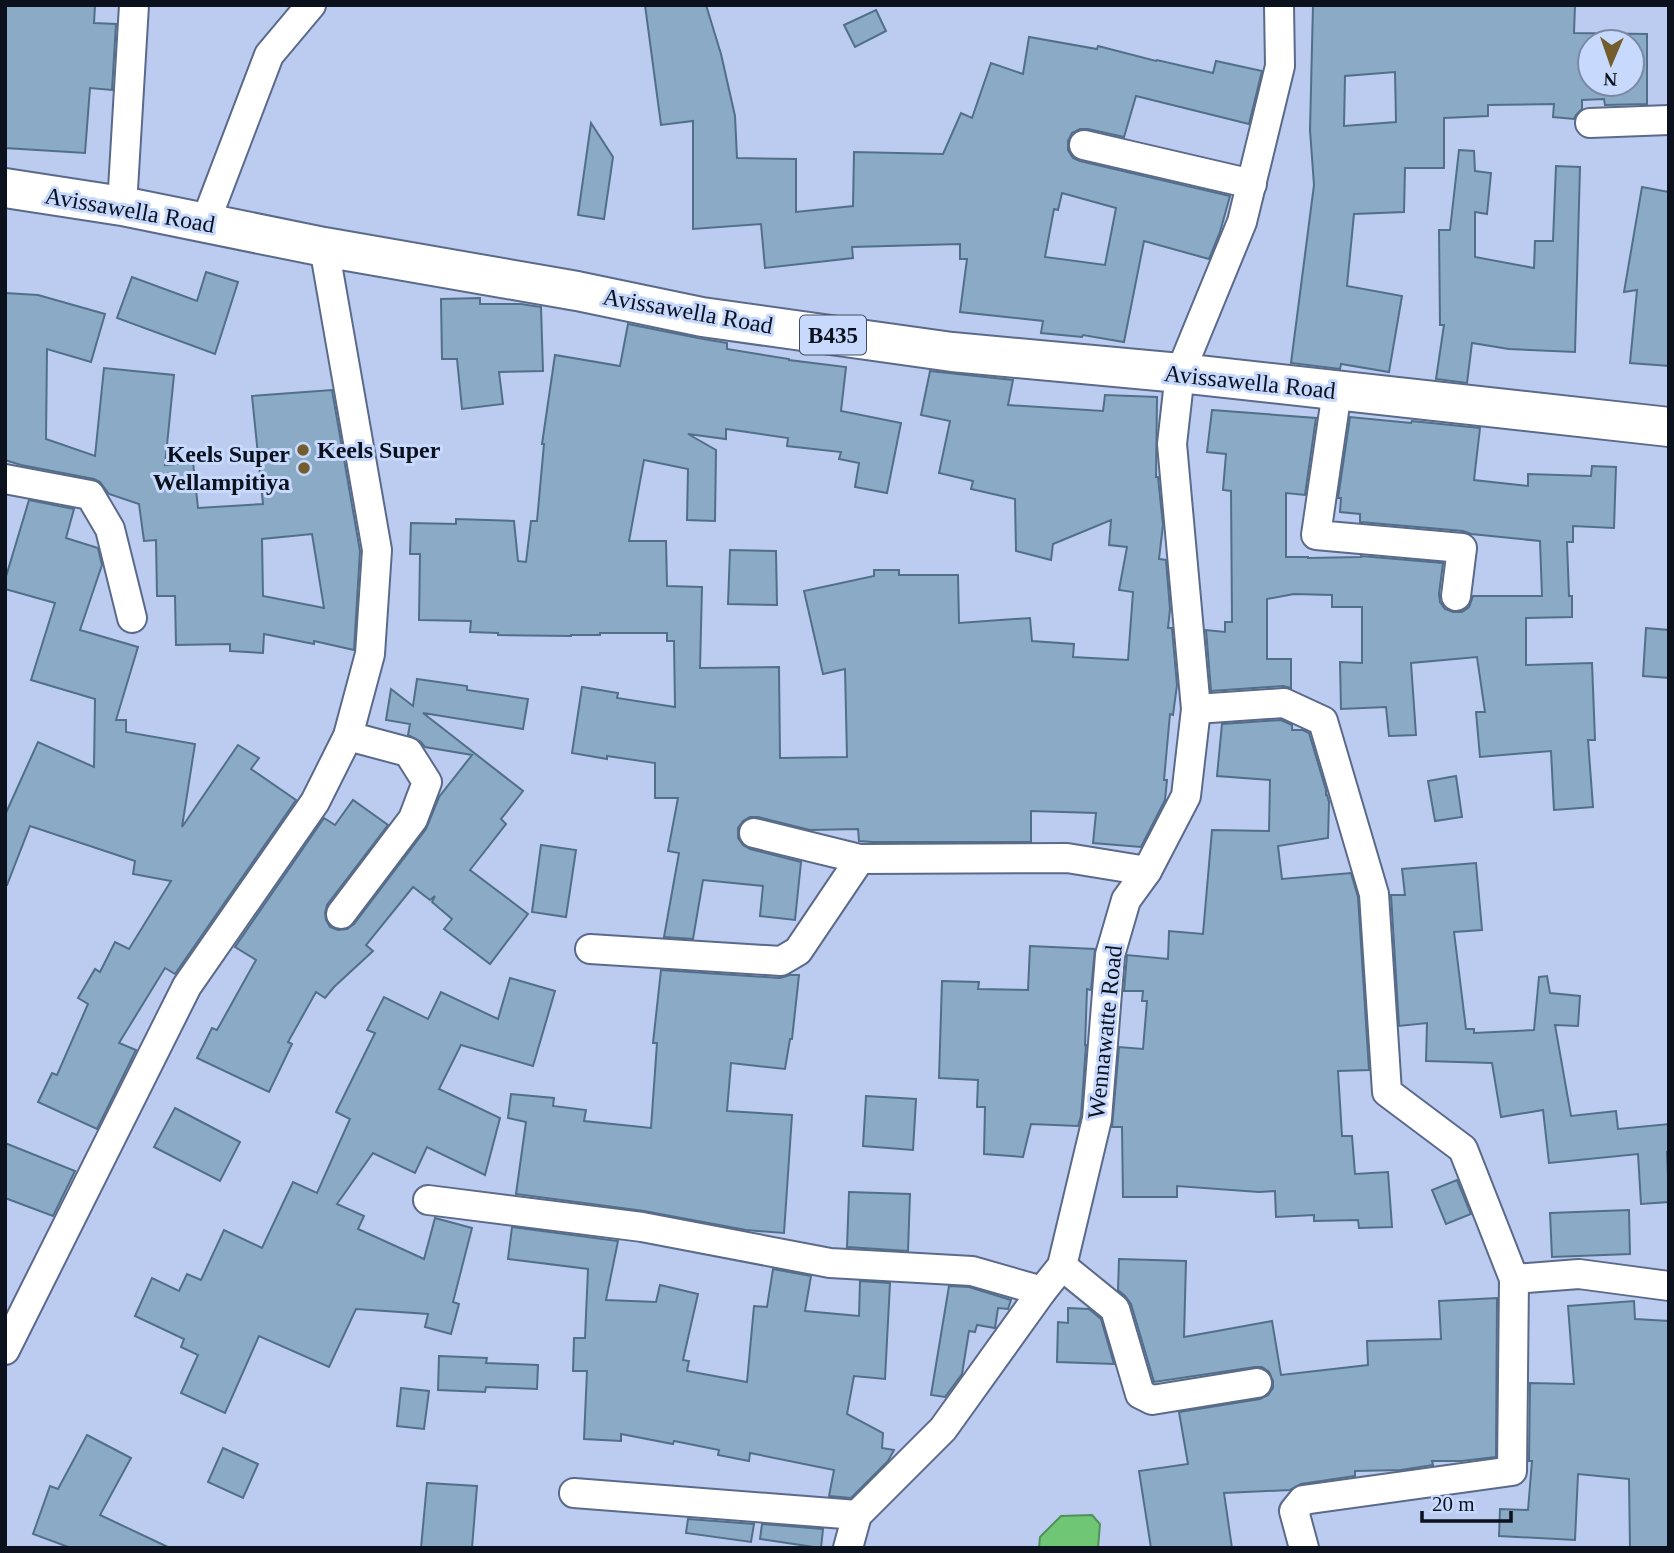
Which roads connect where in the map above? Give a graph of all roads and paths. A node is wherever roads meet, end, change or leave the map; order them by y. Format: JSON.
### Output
{"nodes":[{"id":1,"x":134,"y":5,"type":"edge"},
{"id":2,"x":311,"y":5,"type":"edge"},
{"id":3,"x":1279,"y":5,"type":"edge"},
{"id":4,"x":1669,"y":120,"type":"edge"},
{"id":5,"x":1590,"y":123,"type":"dead end"},
{"id":6,"x":1084,"y":145,"type":"dead end"},
{"id":7,"x":1252,"y":184,"type":"junction"},
{"id":8,"x":5,"y":188,"type":"edge"},
{"id":9,"x":122,"y":206,"type":"junction"},
{"id":10,"x":205,"y":223,"type":"junction"},
{"id":11,"x":324,"y":247,"type":"junction"},
{"id":12,"x":1180,"y":373,"type":"junction"},
{"id":13,"x":1337,"y":391,"type":"junction"},
{"id":14,"x":1669,"y":427,"type":"edge"},
{"id":15,"x":5,"y":479,"type":"edge"},
{"id":16,"x":1456,"y":596,"type":"dead end"},
{"id":17,"x":132,"y":618,"type":"dead end"},
{"id":18,"x":1196,"y":709,"type":"junction"},
{"id":19,"x":348,"y":736,"type":"junction"},
{"id":20,"x":754,"y":833,"type":"dead end"},
{"id":21,"x":860,"y":859,"type":"junction"},
{"id":22,"x":1147,"y":871,"type":"junction"},
{"id":23,"x":341,"y":914,"type":"dead end"},
{"id":24,"x":590,"y":949,"type":"dead end"},
{"id":25,"x":428,"y":1200,"type":"dead end"},
{"id":26,"x":1062,"y":1266,"type":"junction"},
{"id":27,"x":1514,"y":1279,"type":"junction"},
{"id":28,"x":1669,"y":1286,"type":"edge"},
{"id":29,"x":1041,"y":1291,"type":"junction"},
{"id":30,"x":5,"y":1350,"type":"edge"},
{"id":31,"x":1257,"y":1383,"type":"dead end"},
{"id":32,"x":574,"y":1493,"type":"dead end"},
{"id":33,"x":857,"y":1515,"type":"junction"},
{"id":34,"x":848,"y":1548,"type":"edge"},
{"id":35,"x":1304,"y":1548,"type":"edge"}],
"edges":[{"from":1,"to":9,"type":"street"},
{"from":2,"to":10,"type":"street"},
{"from":3,"to":7,"type":"street","name":"Wennawatte Road"},
{"from":4,"to":5,"type":"street"},
{"from":6,"to":7,"type":"street"},
{"from":7,"to":12,"type":"street","name":"Wennawatte Road"},
{"from":8,"to":9,"type":"main road","name":"Avissawella Road","number":"B435"},
{"from":9,"to":10,"type":"main road","name":"Avissawella Road","number":"B435"},
{"from":10,"to":11,"type":"main road","name":"Avissawella Road","number":"B435"},
{"from":11,"to":12,"type":"main road","name":"Avissawella Road","number":"B435"},
{"from":11,"to":19,"type":"street"},
{"from":12,"to":13,"type":"main road","name":"Avissawella Road","number":"B435"},
{"from":12,"to":18,"type":"street","name":"Wennawatte Road"},
{"from":13,"to":14,"type":"main road","name":"Avissawella Road","number":"B435"},
{"from":13,"to":16,"type":"street"},
{"from":15,"to":17,"type":"street"},
{"from":18,"to":22,"type":"street","name":"Wennawatte Road"},
{"from":18,"to":27,"type":"street"},
{"from":19,"to":23,"type":"street"},
{"from":19,"to":30,"type":"street"},
{"from":20,"to":21,"type":"street"},
{"from":21,"to":22,"type":"street"},
{"from":21,"to":24,"type":"street"},
{"from":22,"to":26,"type":"street","name":"Wennawatte Road"},
{"from":25,"to":29,"type":"street"},
{"from":26,"to":29,"type":"street","name":"Wennawatte Road"},
{"from":26,"to":31,"type":"street"},
{"from":27,"to":28,"type":"street"},
{"from":27,"to":35,"type":"street"},
{"from":29,"to":33,"type":"street","name":"Wennawatte Road"},
{"from":32,"to":33,"type":"street"},
{"from":33,"to":34,"type":"street","name":"Wennawatte Road"}]}
